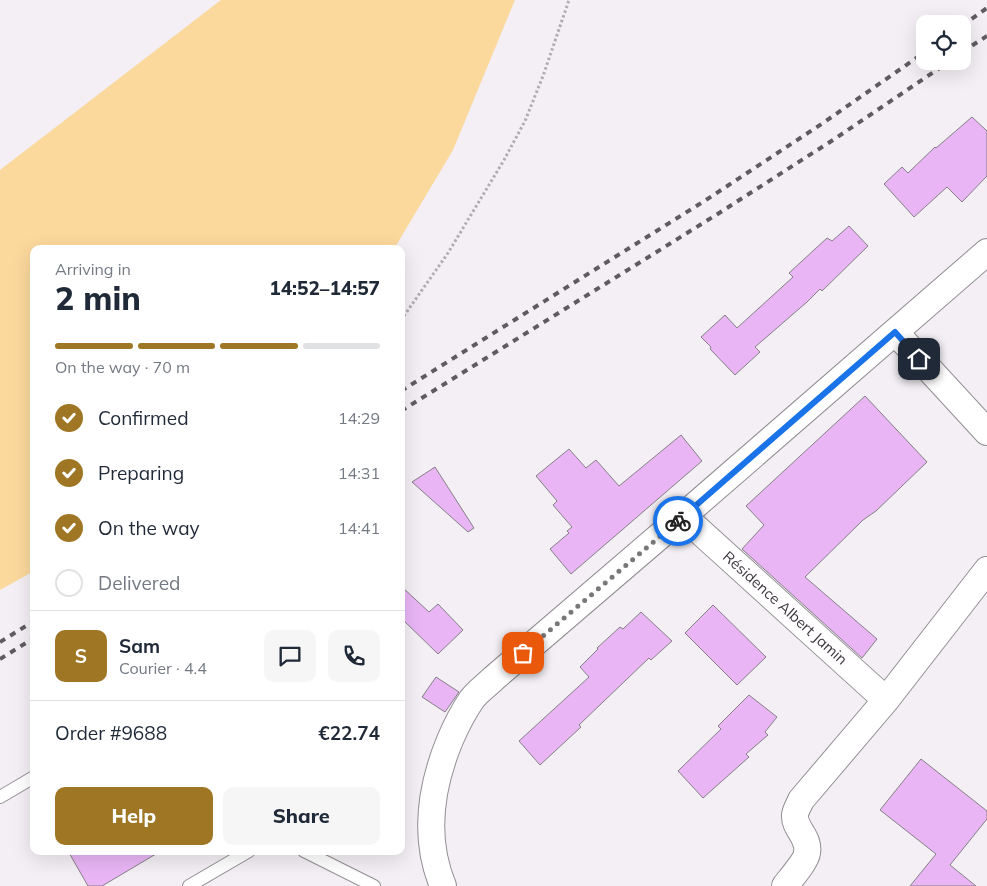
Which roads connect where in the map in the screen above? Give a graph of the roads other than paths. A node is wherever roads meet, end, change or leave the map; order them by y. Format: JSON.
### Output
{"nodes":[{"id":1,"x":987,"y":252,"type":"edge"},
{"id":2,"x":895,"y":332,"type":"junction"},
{"id":3,"x":987,"y":432,"type":"edge"},
{"id":4,"x":683,"y":516,"type":"junction"},
{"id":5,"x":987,"y":570,"type":"edge"},
{"id":6,"x":886,"y":700,"type":"junction"},
{"id":7,"x":30,"y":779,"type":"edge"},
{"id":8,"x":0,"y":797,"type":"edge"},
{"id":9,"x":241,"y":855,"type":"edge"},
{"id":10,"x":312,"y":855,"type":"edge"},
{"id":11,"x":189,"y":886,"type":"edge"},
{"id":12,"x":374,"y":886,"type":"edge"},
{"id":13,"x":443,"y":886,"type":"edge"},
{"id":14,"x":785,"y":886,"type":"edge"}],
"edges":[{"from":1,"to":2,"type":"street"},
{"from":2,"to":3,"type":"street"},
{"from":2,"to":4,"type":"street"},
{"from":4,"to":6,"type":"street","name":"Résidence Albert Jamin"},
{"from":4,"to":13,"type":"street"},
{"from":5,"to":6,"type":"street"},
{"from":6,"to":14,"type":"street"},
{"from":7,"to":8,"type":"lane"},
{"from":9,"to":11,"type":"lane"},
{"from":10,"to":12,"type":"lane"}]}
